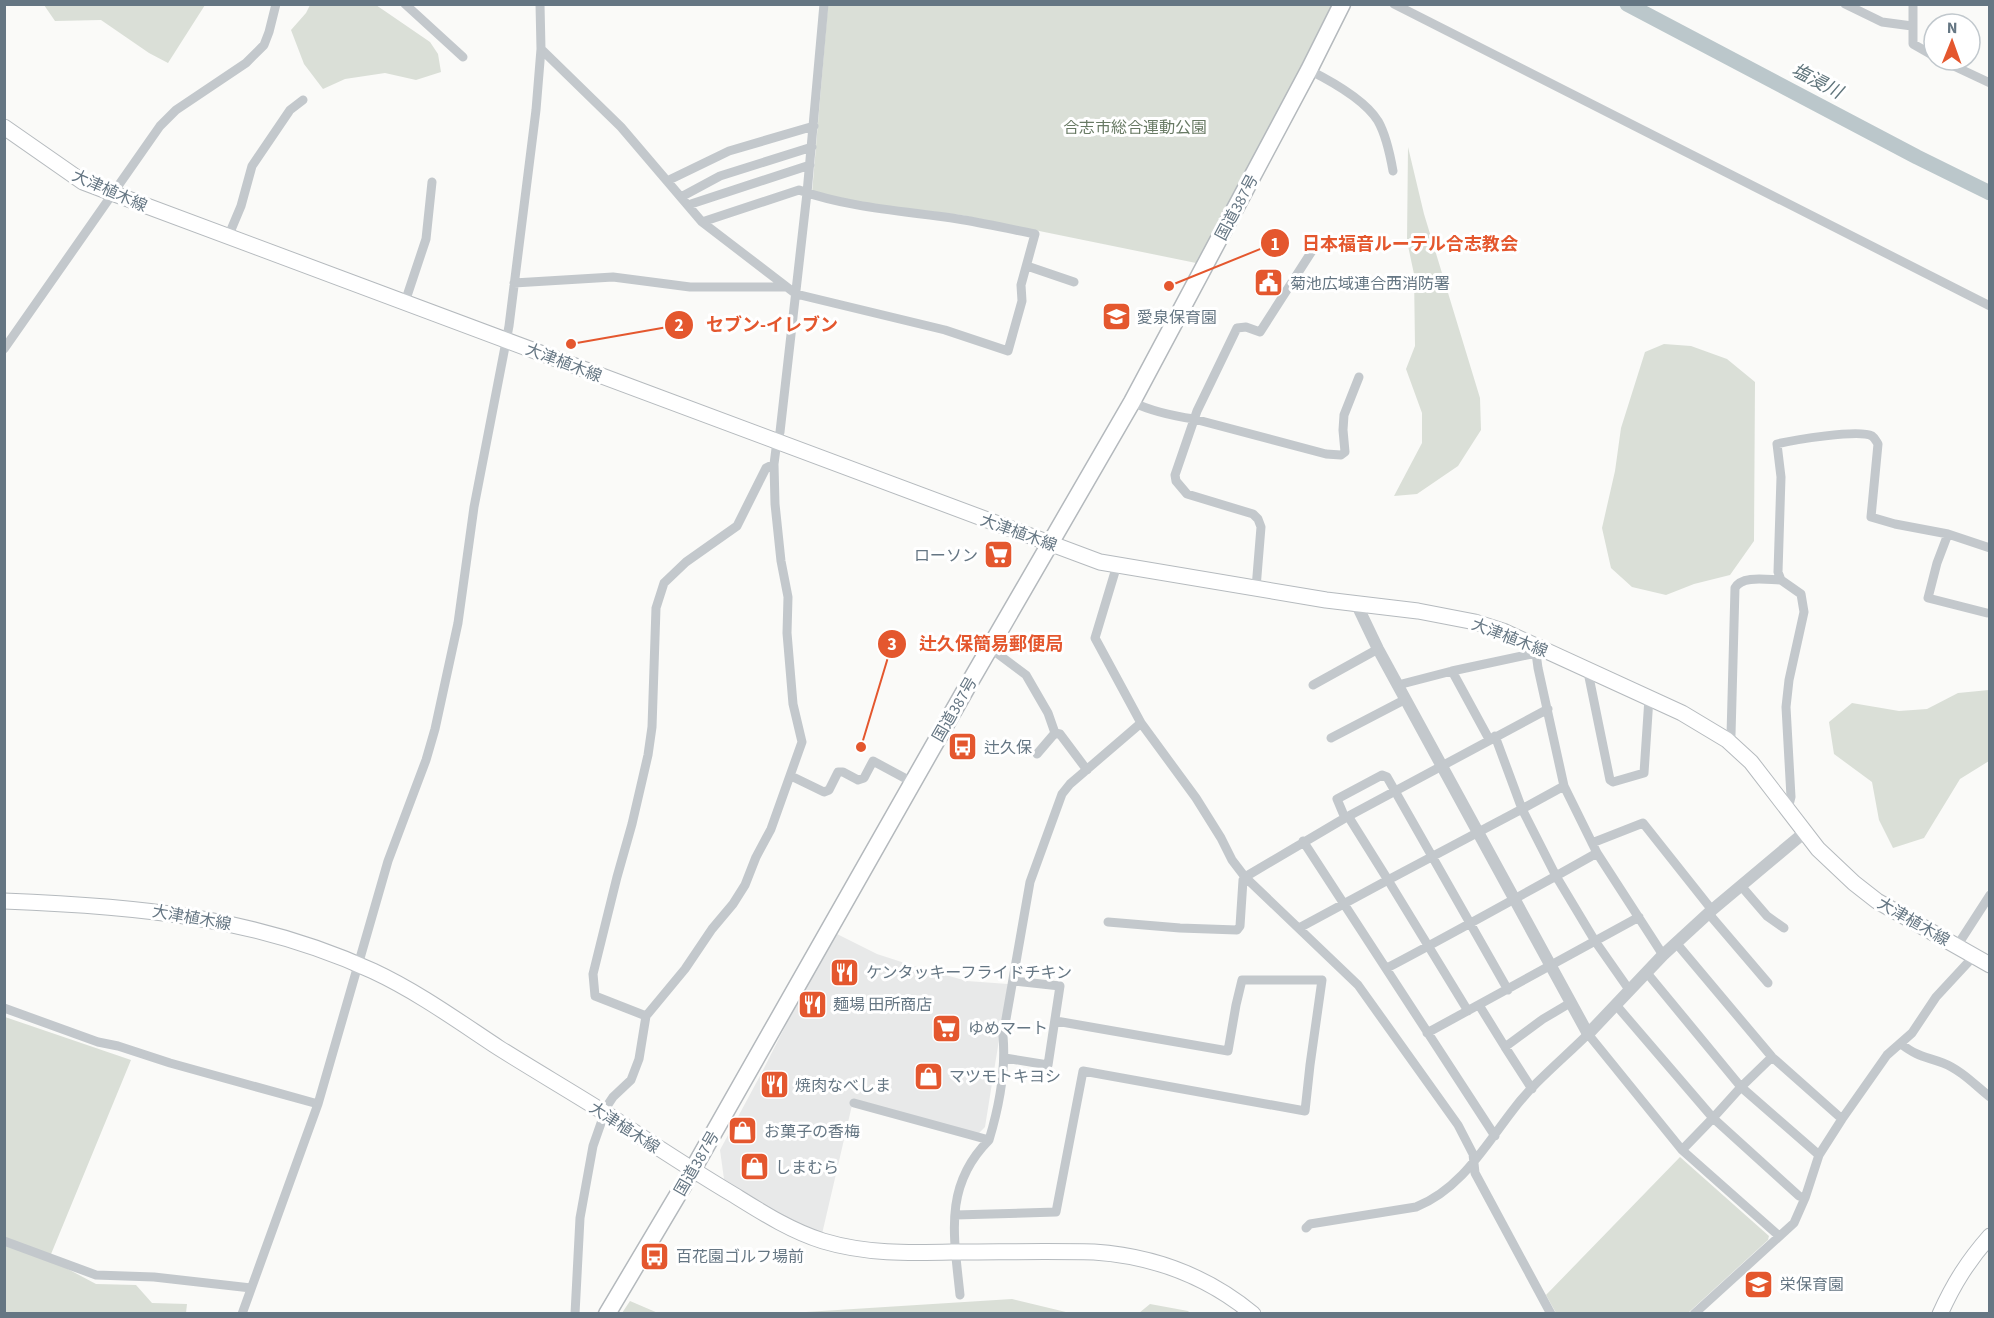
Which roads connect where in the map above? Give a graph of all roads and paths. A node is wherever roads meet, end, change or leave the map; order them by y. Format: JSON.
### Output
{"nodes":[{"id":1,"x":276,"y":4,"type":"edge"},
{"id":2,"x":405,"y":4,"type":"edge"},
{"id":3,"x":540,"y":4,"type":"edge"},
{"id":4,"x":824,"y":4,"type":"edge"},
{"id":5,"x":1342,"y":4,"type":"edge"},
{"id":6,"x":1395,"y":4,"type":"edge"},
{"id":7,"x":1845,"y":4,"type":"edge"},
{"id":8,"x":1913,"y":4,"type":"edge"},
{"id":9,"x":1912,"y":26,"type":"junction"},
{"id":10,"x":541,"y":49,"type":"junction"},
{"id":11,"x":1922,"y":49,"type":"edge"},
{"id":12,"x":463,"y":57,"type":"dead end"},
{"id":13,"x":1309,"y":70,"type":"junction"},
{"id":14,"x":1966,"y":72,"type":"edge"},
{"id":15,"x":1989,"y":83,"type":"edge"},
{"id":16,"x":303,"y":100,"type":"dead end"},
{"id":17,"x":814,"y":126,"type":"junction"},
{"id":18,"x":4,"y":127,"type":"edge"},
{"id":19,"x":812,"y":147,"type":"junction"},
{"id":20,"x":810,"y":165,"type":"junction"},
{"id":21,"x":1394,"y":171,"type":"dead end"},
{"id":22,"x":667,"y":181,"type":"junction"},
{"id":23,"x":432,"y":182,"type":"dead end"},
{"id":24,"x":112,"y":193,"type":"junction"},
{"id":25,"x":807,"y":193,"type":"junction"},
{"id":26,"x":681,"y":197,"type":"junction"},
{"id":27,"x":688,"y":205,"type":"junction"},
{"id":28,"x":702,"y":222,"type":"junction"},
{"id":29,"x":228,"y":237,"type":"junction"},
{"id":30,"x":1312,"y":251,"type":"dead end"},
{"id":31,"x":1027,"y":268,"type":"junction"},
{"id":32,"x":514,"y":283,"type":"junction"},
{"id":33,"x":1072,"y":285,"type":"dead end"},
{"id":34,"x":786,"y":287,"type":"junction"},
{"id":35,"x":796,"y":294,"type":"junction"},
{"id":36,"x":405,"y":302,"type":"junction"},
{"id":37,"x":1989,"y":306,"type":"edge"},
{"id":38,"x":507,"y":340,"type":"junction"},
{"id":39,"x":6,"y":345,"type":"edge"},
{"id":40,"x":1359,"y":377,"type":"dead end"},
{"id":41,"x":1132,"y":402,"type":"junction"},
{"id":42,"x":1194,"y":419,"type":"junction"},
{"id":43,"x":777,"y":441,"type":"junction"},
{"id":44,"x":774,"y":464,"type":"junction"},
{"id":45,"x":1948,"y":534,"type":"junction"},
{"id":46,"x":1050,"y":544,"type":"junction"},
{"id":47,"x":1989,"y":548,"type":"edge"},
{"id":48,"x":1117,"y":565,"type":"junction"},
{"id":49,"x":1781,"y":580,"type":"junction"},
{"id":50,"x":1256,"y":588,"type":"junction"},
{"id":51,"x":1356,"y":603,"type":"junction"},
{"id":52,"x":1987,"y":613,"type":"dead end"},
{"id":53,"x":990,"y":648,"type":"junction"},
{"id":54,"x":1535,"y":649,"type":"junction"},
{"id":55,"x":1378,"y":650,"type":"junction"},
{"id":56,"x":1590,"y":670,"type":"junction"},
{"id":57,"x":1452,"y":671,"type":"junction"},
{"id":58,"x":1313,"y":685,"type":"dead end"},
{"id":59,"x":1398,"y":686,"type":"junction"},
{"id":60,"x":1649,"y":698,"type":"junction"},
{"id":61,"x":1406,"y":699,"type":"junction"},
{"id":62,"x":1548,"y":709,"type":"junction"},
{"id":63,"x":1141,"y":723,"type":"junction"},
{"id":64,"x":1055,"y":733,"type":"junction"},
{"id":65,"x":1492,"y":737,"type":"junction"},
{"id":66,"x":1331,"y":738,"type":"dead end"},
{"id":67,"x":1729,"y":742,"type":"junction"},
{"id":68,"x":1037,"y":754,"type":"dead end"},
{"id":69,"x":1442,"y":765,"type":"junction"},
{"id":70,"x":1087,"y":770,"type":"junction"},
{"id":71,"x":791,"y":776,"type":"junction"},
{"id":72,"x":912,"y":782,"type":"junction"},
{"id":73,"x":1564,"y":786,"type":"junction"},
{"id":74,"x":1395,"y":791,"type":"junction"},
{"id":75,"x":1522,"y":809,"type":"junction"},
{"id":76,"x":1788,"y":809,"type":"junction"},
{"id":77,"x":1346,"y":817,"type":"junction"},
{"id":78,"x":1478,"y":832,"type":"junction"},
{"id":79,"x":1805,"y":832,"type":"junction"},
{"id":80,"x":1304,"y":841,"type":"junction"},
{"id":81,"x":1592,"y":843,"type":"junction"},
{"id":82,"x":1597,"y":853,"type":"junction"},
{"id":83,"x":1431,"y":857,"type":"junction"},
{"id":84,"x":1556,"y":876,"type":"junction"},
{"id":85,"x":1245,"y":877,"type":"junction"},
{"id":86,"x":1388,"y":880,"type":"junction"},
{"id":87,"x":1742,"y":887,"type":"junction"},
{"id":88,"x":1989,"y":895,"type":"edge"},
{"id":89,"x":1515,"y":899,"type":"junction"},
{"id":90,"x":4,"y":901,"type":"edge"},
{"id":91,"x":1344,"y":904,"type":"junction"},
{"id":92,"x":1710,"y":912,"type":"junction"},
{"id":93,"x":1640,"y":917,"type":"junction"},
{"id":94,"x":1108,"y":922,"type":"dead end"},
{"id":95,"x":1470,"y":924,"type":"junction"},
{"id":96,"x":1299,"y":927,"type":"junction"},
{"id":97,"x":1784,"y":928,"type":"dead end"},
{"id":98,"x":1595,"y":941,"type":"junction"},
{"id":99,"x":1677,"y":944,"type":"junction"},
{"id":100,"x":1428,"y":946,"type":"junction"},
{"id":101,"x":1957,"y":946,"type":"junction"},
{"id":102,"x":1663,"y":955,"type":"junction"},
{"id":103,"x":1974,"y":956,"type":"junction"},
{"id":104,"x":1989,"y":965,"type":"edge"},
{"id":105,"x":359,"y":966,"type":"junction"},
{"id":106,"x":1550,"y":966,"type":"junction"},
{"id":107,"x":1387,"y":968,"type":"junction"},
{"id":108,"x":1647,"y":973,"type":"junction"},
{"id":109,"x":1013,"y":981,"type":"junction"},
{"id":110,"x":1768,"y":983,"type":"dead end"},
{"id":111,"x":1508,"y":990,"type":"junction"},
{"id":112,"x":1630,"y":991,"type":"junction"},
{"id":113,"x":1570,"y":1003,"type":"junction"},
{"id":114,"x":1479,"y":1005,"type":"junction"},
{"id":115,"x":1616,"y":1005,"type":"junction"},
{"id":116,"x":4,"y":1008,"type":"edge"},
{"id":117,"x":1468,"y":1011,"type":"junction"},
{"id":118,"x":646,"y":1016,"type":"junction"},
{"id":119,"x":1056,"y":1021,"type":"junction"},
{"id":120,"x":1427,"y":1033,"type":"junction"},
{"id":121,"x":1588,"y":1034,"type":"junction"},
{"id":122,"x":1901,"y":1044,"type":"junction"},
{"id":123,"x":1505,"y":1047,"type":"junction"},
{"id":124,"x":1772,"y":1057,"type":"junction"},
{"id":125,"x":1005,"y":1058,"type":"junction"},
{"id":126,"x":1741,"y":1088,"type":"junction"},
{"id":127,"x":1532,"y":1089,"type":"junction"},
{"id":128,"x":1989,"y":1097,"type":"edge"},
{"id":129,"x":854,"y":1103,"type":"dead end"},
{"id":130,"x":318,"y":1104,"type":"junction"},
{"id":131,"x":605,"y":1113,"type":"junction"},
{"id":132,"x":1713,"y":1118,"type":"junction"},
{"id":133,"x":1842,"y":1119,"type":"junction"},
{"id":134,"x":1495,"y":1136,"type":"junction"},
{"id":135,"x":989,"y":1140,"type":"junction"},
{"id":136,"x":1682,"y":1150,"type":"junction"},
{"id":137,"x":1819,"y":1155,"type":"junction"},
{"id":138,"x":1474,"y":1163,"type":"junction"},
{"id":139,"x":692,"y":1171,"type":"junction"},
{"id":140,"x":1805,"y":1198,"type":"junction"},
{"id":141,"x":955,"y":1215,"type":"junction"},
{"id":142,"x":1306,"y":1228,"type":"dead end"},
{"id":143,"x":1779,"y":1236,"type":"junction"},
{"id":144,"x":1989,"y":1236,"type":"edge"},
{"id":145,"x":4,"y":1241,"type":"edge"},
{"id":146,"x":956,"y":1252,"type":"junction"},
{"id":147,"x":251,"y":1288,"type":"junction"},
{"id":148,"x":960,"y":1295,"type":"dead end"},
{"id":149,"x":242,"y":1314,"type":"edge"},
{"id":150,"x":575,"y":1314,"type":"edge"},
{"id":151,"x":607,"y":1314,"type":"edge"},
{"id":152,"x":1253,"y":1314,"type":"edge"},
{"id":153,"x":1551,"y":1314,"type":"edge"},
{"id":154,"x":1694,"y":1314,"type":"edge"},
{"id":155,"x":1940,"y":1314,"type":"edge"}],
"edges":[{"from":1,"to":24,"type":"street"},
{"from":2,"to":12,"type":"street"},
{"from":3,"to":10,"type":"street"},
{"from":4,"to":17,"type":"street"},
{"from":5,"to":13,"type":"highway","name":"国道387号"},
{"from":6,"to":37,"type":"street"},
{"from":7,"to":9,"type":"street"},
{"from":8,"to":9,"type":"street"},
{"from":9,"to":11,"type":"street"},
{"from":10,"to":22,"type":"street"},
{"from":10,"to":32,"type":"street"},
{"from":13,"to":21,"type":"street"},
{"from":13,"to":41,"type":"highway","name":"国道387号"},
{"from":14,"to":15,"type":"street"},
{"from":16,"to":29,"type":"street"},
{"from":17,"to":19,"type":"street"},
{"from":17,"to":22,"type":"street"},
{"from":18,"to":24,"type":"main road","name":"大津植木線"},
{"from":19,"to":20,"type":"street"},
{"from":19,"to":26,"type":"street"},
{"from":20,"to":25,"type":"street"},
{"from":20,"to":27,"type":"street"},
{"from":22,"to":26,"type":"street"},
{"from":23,"to":36,"type":"street"},
{"from":24,"to":29,"type":"main road","name":"大津植木線"},
{"from":24,"to":39,"type":"street"},
{"from":25,"to":28,"type":"street"},
{"from":25,"to":31,"type":"street"},
{"from":25,"to":35,"type":"street"},
{"from":26,"to":27,"type":"street"},
{"from":27,"to":28,"type":"street"},
{"from":28,"to":34,"type":"street"},
{"from":29,"to":36,"type":"main road","name":"大津植木線"},
{"from":30,"to":42,"type":"street"},
{"from":31,"to":33,"type":"street"},
{"from":31,"to":35,"type":"street"},
{"from":32,"to":34,"type":"street"},
{"from":32,"to":38,"type":"street"},
{"from":34,"to":35,"type":"street"},
{"from":35,"to":43,"type":"street"},
{"from":36,"to":38,"type":"main road","name":"大津植木線"},
{"from":38,"to":43,"type":"main road","name":"大津植木線"},
{"from":38,"to":105,"type":"street"},
{"from":40,"to":42,"type":"street"},
{"from":41,"to":42,"type":"street"},
{"from":41,"to":46,"type":"highway","name":"国道387号"},
{"from":42,"to":50,"type":"street"},
{"from":43,"to":44,"type":"street"},
{"from":43,"to":46,"type":"main road","name":"大津植木線"},
{"from":44,"to":71,"type":"street"},
{"from":44,"to":118,"type":"street"},
{"from":45,"to":47,"type":"street"},
{"from":45,"to":49,"type":"street"},
{"from":45,"to":52,"type":"street"},
{"from":46,"to":48,"type":"main road","name":"大津植木線"},
{"from":46,"to":53,"type":"highway","name":"国道387号"},
{"from":48,"to":50,"type":"main road","name":"大津植木線"},
{"from":48,"to":63,"type":"street"},
{"from":49,"to":67,"type":"street"},
{"from":49,"to":76,"type":"street"},
{"from":50,"to":51,"type":"main road","name":"大津植木線"},
{"from":51,"to":54,"type":"main road","name":"大津植木線"},
{"from":51,"to":55,"type":"street"},
{"from":53,"to":64,"type":"street"},
{"from":53,"to":72,"type":"highway","name":"国道387号"},
{"from":54,"to":56,"type":"main road","name":"大津植木線"},
{"from":54,"to":57,"type":"street"},
{"from":54,"to":62,"type":"street"},
{"from":55,"to":58,"type":"street"},
{"from":55,"to":59,"type":"street"},
{"from":56,"to":60,"type":"main road","name":"大津植木線"},
{"from":56,"to":60,"type":"street"},
{"from":57,"to":59,"type":"street"},
{"from":57,"to":65,"type":"street"},
{"from":59,"to":61,"type":"street"},
{"from":60,"to":67,"type":"main road","name":"大津植木線"},
{"from":61,"to":66,"type":"street"},
{"from":61,"to":69,"type":"street"},
{"from":62,"to":65,"type":"street"},
{"from":62,"to":73,"type":"street"},
{"from":63,"to":70,"type":"street"},
{"from":63,"to":85,"type":"street"},
{"from":64,"to":68,"type":"street"},
{"from":64,"to":70,"type":"street"},
{"from":65,"to":69,"type":"street"},
{"from":65,"to":75,"type":"street"},
{"from":67,"to":76,"type":"main road","name":"大津植木線"},
{"from":69,"to":74,"type":"street"},
{"from":69,"to":78,"type":"street"},
{"from":70,"to":109,"type":"street"},
{"from":71,"to":72,"type":"street"},
{"from":71,"to":118,"type":"street"},
{"from":72,"to":139,"type":"highway","name":"国道387号"},
{"from":73,"to":75,"type":"street"},
{"from":73,"to":81,"type":"street"},
{"from":74,"to":77,"type":"street"},
{"from":74,"to":77,"type":"street"},
{"from":74,"to":83,"type":"street"},
{"from":75,"to":78,"type":"street"},
{"from":75,"to":84,"type":"street"},
{"from":76,"to":79,"type":"main road","name":"大津植木線"},
{"from":77,"to":80,"type":"street"},
{"from":77,"to":86,"type":"street"},
{"from":78,"to":83,"type":"street"},
{"from":78,"to":89,"type":"street"},
{"from":79,"to":87,"type":"street"},
{"from":79,"to":101,"type":"main road","name":"大津植木線"},
{"from":80,"to":85,"type":"street"},
{"from":80,"to":91,"type":"street"},
{"from":81,"to":82,"type":"street"},
{"from":81,"to":92,"type":"street"},
{"from":82,"to":84,"type":"street"},
{"from":82,"to":93,"type":"street"},
{"from":83,"to":86,"type":"street"},
{"from":83,"to":95,"type":"street"},
{"from":84,"to":89,"type":"street"},
{"from":84,"to":98,"type":"street"},
{"from":85,"to":94,"type":"street"},
{"from":85,"to":96,"type":"street"},
{"from":86,"to":91,"type":"street"},
{"from":86,"to":100,"type":"street"},
{"from":87,"to":92,"type":"street"},
{"from":87,"to":97,"type":"street"},
{"from":88,"to":101,"type":"street"},
{"from":89,"to":95,"type":"street"},
{"from":89,"to":106,"type":"street"},
{"from":90,"to":105,"type":"main road","name":"大津植木線"},
{"from":91,"to":96,"type":"street"},
{"from":91,"to":107,"type":"street"},
{"from":92,"to":99,"type":"street"},
{"from":92,"to":110,"type":"street"},
{"from":93,"to":98,"type":"street"},
{"from":93,"to":102,"type":"street"},
{"from":95,"to":100,"type":"street"},
{"from":95,"to":111,"type":"street"},
{"from":96,"to":138,"type":"street"},
{"from":98,"to":106,"type":"street"},
{"from":98,"to":112,"type":"street"},
{"from":99,"to":102,"type":"street"},
{"from":99,"to":124,"type":"street"},
{"from":100,"to":107,"type":"street"},
{"from":100,"to":117,"type":"street"},
{"from":101,"to":103,"type":"main road","name":"大津植木線"},
{"from":102,"to":108,"type":"street"},
{"from":103,"to":104,"type":"main road","name":"大津植木線"},
{"from":103,"to":122,"type":"street"},
{"from":105,"to":130,"type":"street"},
{"from":105,"to":131,"type":"main road","name":"大津植木線"},
{"from":106,"to":111,"type":"street"},
{"from":106,"to":113,"type":"street"},
{"from":107,"to":120,"type":"street"},
{"from":108,"to":112,"type":"street"},
{"from":108,"to":126,"type":"street"},
{"from":109,"to":119,"type":"street"},
{"from":109,"to":125,"type":"street"},
{"from":111,"to":114,"type":"street"},
{"from":112,"to":115,"type":"street"},
{"from":113,"to":121,"type":"street"},
{"from":113,"to":123,"type":"street"},
{"from":114,"to":117,"type":"street"},
{"from":114,"to":123,"type":"street"},
{"from":115,"to":121,"type":"street"},
{"from":115,"to":132,"type":"street"},
{"from":116,"to":130,"type":"street"},
{"from":117,"to":120,"type":"street"},
{"from":118,"to":131,"type":"street"},
{"from":119,"to":125,"type":"street"},
{"from":119,"to":141,"type":"street"},
{"from":120,"to":134,"type":"street"},
{"from":121,"to":127,"type":"street"},
{"from":121,"to":136,"type":"street"},
{"from":122,"to":128,"type":"street"},
{"from":122,"to":133,"type":"street"},
{"from":123,"to":127,"type":"street"},
{"from":124,"to":126,"type":"street"},
{"from":124,"to":133,"type":"street"},
{"from":125,"to":135,"type":"street"},
{"from":126,"to":132,"type":"street"},
{"from":126,"to":137,"type":"street"},
{"from":127,"to":134,"type":"street"},
{"from":129,"to":135,"type":"street"},
{"from":130,"to":147,"type":"street"},
{"from":131,"to":139,"type":"main road","name":"大津植木線"},
{"from":131,"to":150,"type":"street"},
{"from":132,"to":136,"type":"street"},
{"from":132,"to":140,"type":"street"},
{"from":133,"to":137,"type":"street"},
{"from":134,"to":138,"type":"street"},
{"from":135,"to":141,"type":"street"},
{"from":136,"to":143,"type":"street"},
{"from":137,"to":140,"type":"street"},
{"from":138,"to":142,"type":"street"},
{"from":138,"to":153,"type":"street"},
{"from":139,"to":146,"type":"main road","name":"大津植木線"},
{"from":139,"to":151,"type":"highway","name":"国道387号"},
{"from":140,"to":143,"type":"street"},
{"from":141,"to":146,"type":"street"},
{"from":143,"to":154,"type":"street"},
{"from":144,"to":155,"type":"main road"},
{"from":145,"to":147,"type":"street"},
{"from":146,"to":148,"type":"street"},
{"from":146,"to":152,"type":"main road","name":"大津植木線"},
{"from":147,"to":149,"type":"street"}]}
